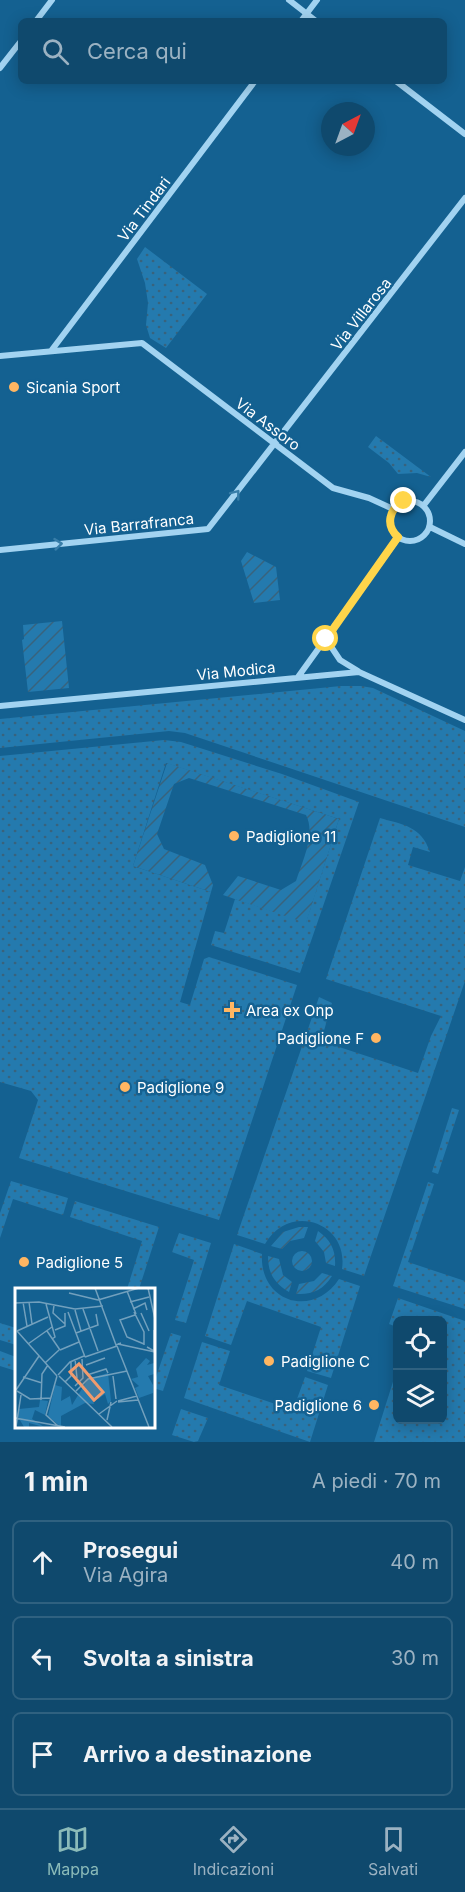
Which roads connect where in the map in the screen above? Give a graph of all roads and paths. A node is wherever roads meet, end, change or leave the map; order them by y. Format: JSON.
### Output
{"nodes":[{"id":1,"x":52,"y":0,"type":"edge"},
{"id":2,"x":289,"y":0,"type":"edge"},
{"id":3,"x":317,"y":0,"type":"edge"},
{"id":4,"x":306,"y":14,"type":"junction"},
{"id":5,"x":38,"y":18,"type":"edge"},
{"id":6,"x":303,"y":18,"type":"edge"},
{"id":7,"x":312,"y":18,"type":"edge"},
{"id":8,"x":18,"y":45,"type":"edge"},
{"id":9,"x":0,"y":68,"type":"edge"},
{"id":10,"x":253,"y":84,"type":"edge"},
{"id":11,"x":400,"y":84,"type":"edge"},
{"id":12,"x":465,"y":134,"type":"edge"},
{"id":13,"x":465,"y":198,"type":"edge"},
{"id":14,"x":51,"y":351,"type":"junction"},
{"id":15,"x":0,"y":356,"type":"edge"},
{"id":16,"x":275,"y":444,"type":"junction"},
{"id":17,"x":465,"y":452,"type":"edge"},
{"id":18,"x":424,"y":505,"type":"junction"},
{"id":19,"x":393,"y":509,"type":"junction"},
{"id":20,"x":430,"y":527,"type":"junction"},
{"id":21,"x":398,"y":537,"type":"junction"},
{"id":22,"x":465,"y":544,"type":"edge"},
{"id":23,"x":0,"y":550,"type":"edge"},
{"id":24,"x":326,"y":639,"type":"junction"},
{"id":25,"x":359,"y":672,"type":"junction"},
{"id":26,"x":298,"y":677,"type":"junction"},
{"id":27,"x":0,"y":706,"type":"edge"},
{"id":28,"x":465,"y":720,"type":"edge"}],
"edges":[{"from":1,"to":5,"type":"street"},
{"from":2,"to":4,"type":"street"},
{"from":3,"to":4,"type":"street"},
{"from":4,"to":6,"type":"street"},
{"from":4,"to":7,"type":"street"},
{"from":8,"to":9,"type":"street"},
{"from":10,"to":14,"type":"street","name":"Via Tindari"},
{"from":11,"to":12,"type":"street"},
{"from":13,"to":16,"type":"street","name":"Via Villarosa"},
{"from":14,"to":15,"type":"street","name":"Via Assoro"},
{"from":14,"to":16,"type":"street","name":"Via Assoro"},
{"from":16,"to":19,"type":"street","name":"Via Assoro"},
{"from":23,"to":16,"type":"street","name":"Via Barrafranca","one_way":true},
{"from":17,"to":18,"type":"street"},
{"from":18,"to":19,"type":"street"},
{"from":18,"to":20,"type":"street"},
{"from":19,"to":21,"type":"street"},
{"from":20,"to":21,"type":"street"},
{"from":20,"to":22,"type":"street"},
{"from":21,"to":24,"type":"street"},
{"from":24,"to":25,"type":"street"},
{"from":24,"to":26,"type":"street"},
{"from":25,"to":26,"type":"street","name":"Via Modica"},
{"from":25,"to":28,"type":"street","name":"Via Modica"},
{"from":26,"to":27,"type":"street","name":"Via Modica"}]}
